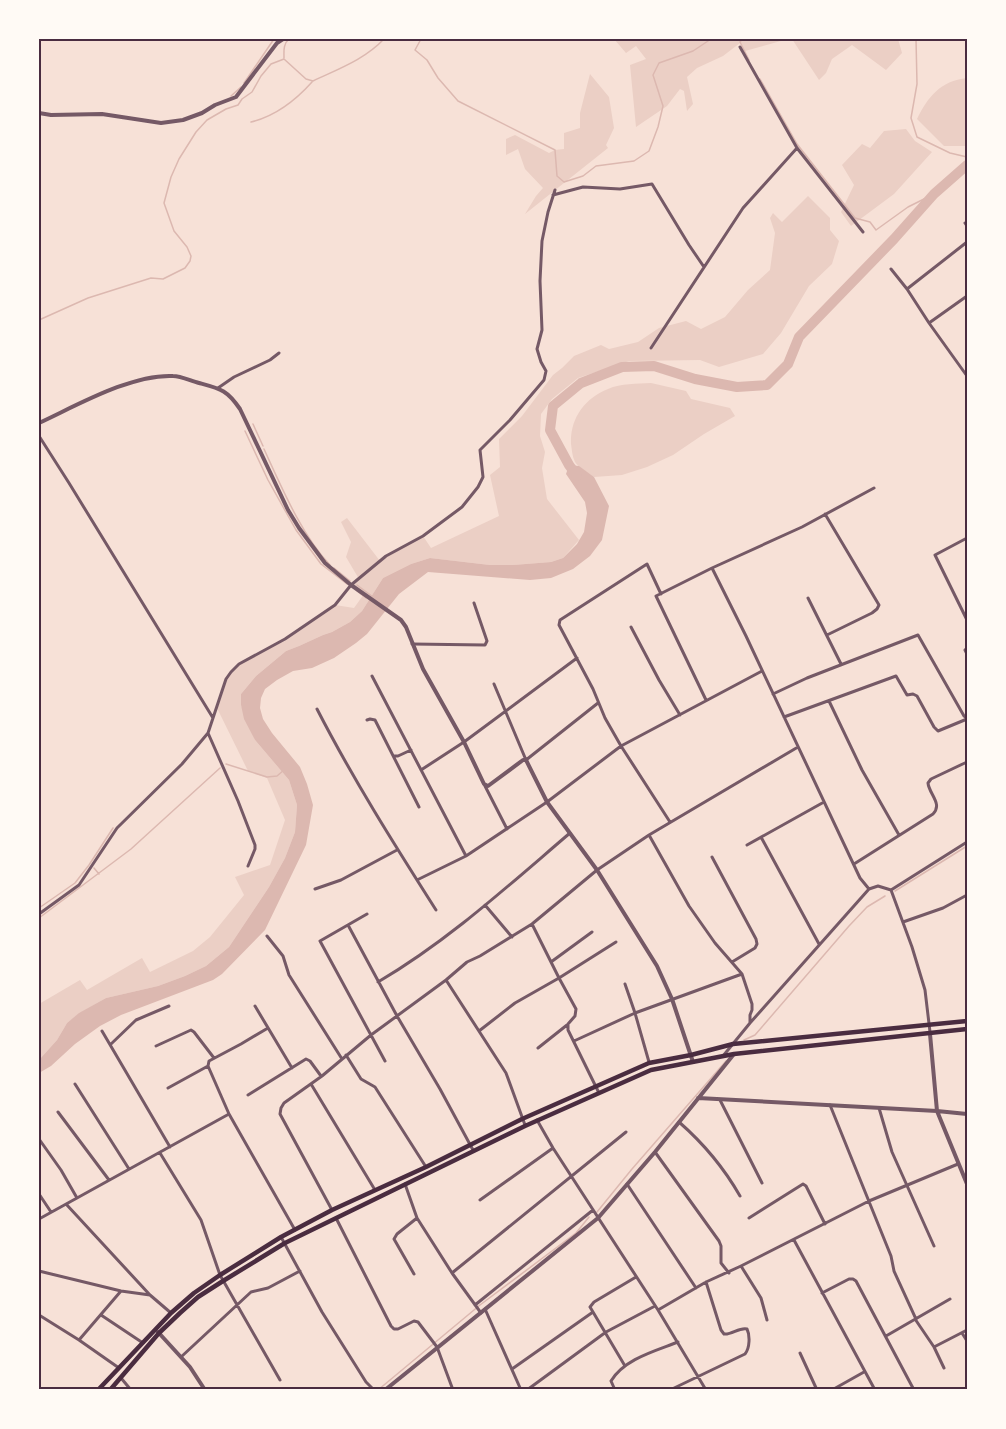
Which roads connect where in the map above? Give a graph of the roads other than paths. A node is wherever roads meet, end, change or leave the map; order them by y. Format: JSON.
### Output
{"nodes":[{"id":1,"x":283,"y":39,"type":"edge"},
{"id":2,"x":740,"y":47,"type":"dead end"},
{"id":3,"x":39,"y":113,"type":"edge"},
{"id":4,"x":797,"y":148,"type":"junction"},
{"id":5,"x":555,"y":190,"type":"dead end"},
{"id":6,"x":553,"y":195,"type":"junction"},
{"id":7,"x":863,"y":232,"type":"dead end"},
{"id":8,"x":967,"y":242,"type":"edge"},
{"id":9,"x":704,"y":267,"type":"junction"},
{"id":10,"x":891,"y":269,"type":"dead end"},
{"id":11,"x":907,"y":289,"type":"junction"},
{"id":12,"x":967,"y":296,"type":"edge"},
{"id":13,"x":929,"y":323,"type":"junction"},
{"id":14,"x":651,"y":348,"type":"dead end"},
{"id":15,"x":279,"y":353,"type":"dead end"},
{"id":16,"x":967,"y":376,"type":"edge"},
{"id":17,"x":218,"y":388,"type":"junction"},
{"id":18,"x":39,"y":423,"type":"edge"},
{"id":19,"x":39,"y":436,"type":"edge"},
{"id":20,"x":874,"y":488,"type":"dead end"},
{"id":21,"x":825,"y":514,"type":"junction"},
{"id":22,"x":967,"y":538,"type":"edge"},
{"id":23,"x":712,"y":568,"type":"junction"},
{"id":24,"x":351,"y":585,"type":"junction"},
{"id":25,"x":661,"y":594,"type":"junction"},
{"id":26,"x":808,"y":598,"type":"dead end"},
{"id":27,"x":474,"y":603,"type":"dead end"},
{"id":28,"x":967,"y":620,"type":"edge"},
{"id":29,"x":631,"y":627,"type":"dead end"},
{"id":30,"x":827,"y":635,"type":"junction"},
{"id":31,"x":412,"y":644,"type":"junction"},
{"id":32,"x":967,"y":648,"type":"edge"},
{"id":33,"x":967,"y":654,"type":"edge"},
{"id":34,"x":577,"y":658,"type":"junction"},
{"id":35,"x":841,"y":664,"type":"junction"},
{"id":36,"x":762,"y":671,"type":"junction"},
{"id":37,"x":372,"y":676,"type":"dead end"},
{"id":38,"x":494,"y":684,"type":"dead end"},
{"id":39,"x":773,"y":694,"type":"junction"},
{"id":40,"x":706,"y":700,"type":"junction"},
{"id":41,"x":829,"y":701,"type":"junction"},
{"id":42,"x":599,"y":703,"type":"junction"},
{"id":43,"x":317,"y":709,"type":"dead end"},
{"id":44,"x":506,"y":712,"type":"junction"},
{"id":45,"x":681,"y":715,"type":"junction"},
{"id":46,"x":784,"y":717,"type":"junction"},
{"id":47,"x":213,"y":719,"type":"junction"},
{"id":48,"x":967,"y":719,"type":"edge"},
{"id":49,"x":367,"y":720,"type":"dead end"},
{"id":50,"x":208,"y":732,"type":"junction"},
{"id":51,"x":464,"y":742,"type":"junction"},
{"id":52,"x":621,"y":746,"type":"junction"},
{"id":53,"x":798,"y":747,"type":"junction"},
{"id":54,"x":411,"y":750,"type":"junction"},
{"id":55,"x":394,"y":756,"type":"junction"},
{"id":56,"x":526,"y":760,"type":"junction"},
{"id":57,"x":967,"y":762,"type":"edge"},
{"id":58,"x":421,"y":770,"type":"junction"},
{"id":59,"x":485,"y":786,"type":"junction"},
{"id":60,"x":547,"y":802,"type":"junction"},
{"id":61,"x":824,"y":802,"type":"junction"},
{"id":62,"x":419,"y":807,"type":"dead end"},
{"id":63,"x":670,"y":823,"type":"junction"},
{"id":64,"x":507,"y":829,"type":"junction"},
{"id":65,"x":570,"y":833,"type":"junction"},
{"id":66,"x":649,"y":835,"type":"junction"},
{"id":67,"x":899,"y":835,"type":"junction"},
{"id":68,"x":761,"y":837,"type":"junction"},
{"id":69,"x":967,"y":842,"type":"edge"},
{"id":70,"x":747,"y":846,"type":"dead end"},
{"id":71,"x":397,"y":850,"type":"junction"},
{"id":72,"x":466,"y":856,"type":"junction"},
{"id":73,"x":711,"y":857,"type":"dead end"},
{"id":74,"x":854,"y":864,"type":"junction"},
{"id":75,"x":248,"y":866,"type":"dead end"},
{"id":76,"x":597,"y":870,"type":"junction"},
{"id":77,"x":417,"y":880,"type":"junction"},
{"id":78,"x":315,"y":889,"type":"dead end"},
{"id":79,"x":869,"y":889,"type":"junction"},
{"id":80,"x":891,"y":890,"type":"junction"},
{"id":81,"x":967,"y":895,"type":"edge"},
{"id":82,"x":485,"y":905,"type":"junction"},
{"id":83,"x":436,"y":910,"type":"dead end"},
{"id":84,"x":39,"y":914,"type":"edge"},
{"id":85,"x":367,"y":915,"type":"dead end"},
{"id":86,"x":903,"y":922,"type":"junction"},
{"id":87,"x":532,"y":924,"type":"junction"},
{"id":88,"x":348,"y":926,"type":"junction"},
{"id":89,"x":592,"y":932,"type":"dead end"},
{"id":90,"x":267,"y":936,"type":"dead end"},
{"id":91,"x":512,"y":937,"type":"junction"},
{"id":92,"x":616,"y":942,"type":"dead end"},
{"id":93,"x":820,"y":944,"type":"junction"},
{"id":94,"x":551,"y":962,"type":"junction"},
{"id":95,"x":732,"y":963,"type":"junction"},
{"id":96,"x":742,"y":974,"type":"junction"},
{"id":97,"x":559,"y":978,"type":"junction"},
{"id":98,"x":446,"y":980,"type":"junction"},
{"id":99,"x":378,"y":982,"type":"junction"},
{"id":100,"x":625,"y":984,"type":"dead end"},
{"id":101,"x":672,"y":999,"type":"junction"},
{"id":102,"x":169,"y":1006,"type":"dead end"},
{"id":103,"x":255,"y":1006,"type":"dead end"},
{"id":104,"x":635,"y":1013,"type":"junction"},
{"id":105,"x":397,"y":1016,"type":"junction"},
{"id":106,"x":967,"y":1021,"type":"edge"},
{"id":107,"x":750,"y":1023,"type":"junction"},
{"id":108,"x":568,"y":1024,"type":"junction"},
{"id":109,"x":929,"y":1026,"type":"junction"},
{"id":110,"x":268,"y":1028,"type":"junction"},
{"id":111,"x":967,"y":1029,"type":"edge"},
{"id":112,"x":102,"y":1031,"type":"dead end"},
{"id":113,"x":479,"y":1031,"type":"junction"},
{"id":114,"x":930,"y":1034,"type":"junction"},
{"id":115,"x":371,"y":1035,"type":"junction"},
{"id":116,"x":574,"y":1041,"type":"junction"},
{"id":117,"x":110,"y":1044,"type":"junction"},
{"id":118,"x":733,"y":1044,"type":"junction"},
{"id":119,"x":156,"y":1046,"type":"dead end"},
{"id":120,"x":538,"y":1048,"type":"dead end"},
{"id":121,"x":734,"y":1053,"type":"junction"},
{"id":122,"x":346,"y":1055,"type":"junction"},
{"id":123,"x":691,"y":1055,"type":"junction"},
{"id":124,"x":723,"y":1056,"type":"junction"},
{"id":125,"x":214,"y":1058,"type":"junction"},
{"id":126,"x":342,"y":1059,"type":"junction"},
{"id":127,"x":385,"y":1061,"type":"dead end"},
{"id":128,"x":693,"y":1062,"type":"junction"},
{"id":129,"x":650,"y":1063,"type":"junction"},
{"id":130,"x":208,"y":1066,"type":"junction"},
{"id":131,"x":292,"y":1068,"type":"junction"},
{"id":132,"x":322,"y":1076,"type":"junction"},
{"id":133,"x":75,"y":1084,"type":"dead end"},
{"id":134,"x":311,"y":1084,"type":"junction"},
{"id":135,"x":168,"y":1088,"type":"dead end"},
{"id":136,"x":598,"y":1090,"type":"junction"},
{"id":137,"x":248,"y":1095,"type":"dead end"},
{"id":138,"x":698,"y":1098,"type":"junction"},
{"id":139,"x":720,"y":1100,"type":"junction"},
{"id":140,"x":830,"y":1106,"type":"junction"},
{"id":141,"x":879,"y":1108,"type":"junction"},
{"id":142,"x":937,"y":1111,"type":"junction"},
{"id":143,"x":58,"y":1112,"type":"dead end"},
{"id":144,"x":229,"y":1114,"type":"junction"},
{"id":145,"x":967,"y":1114,"type":"edge"},
{"id":146,"x":522,"y":1119,"type":"junction"},
{"id":147,"x":537,"y":1120,"type":"junction"},
{"id":148,"x":679,"y":1122,"type":"junction"},
{"id":149,"x":525,"y":1126,"type":"junction"},
{"id":150,"x":626,"y":1132,"type":"dead end"},
{"id":151,"x":39,"y":1139,"type":"edge"},
{"id":152,"x":470,"y":1144,"type":"junction"},
{"id":153,"x":170,"y":1147,"type":"junction"},
{"id":154,"x":553,"y":1148,"type":"junction"},
{"id":155,"x":473,"y":1150,"type":"junction"},
{"id":156,"x":655,"y":1152,"type":"junction"},
{"id":157,"x":160,"y":1153,"type":"junction"},
{"id":158,"x":958,"y":1164,"type":"junction"},
{"id":159,"x":426,"y":1167,"type":"junction"},
{"id":160,"x":129,"y":1170,"type":"junction"},
{"id":161,"x":572,"y":1176,"type":"junction"},
{"id":162,"x":109,"y":1181,"type":"junction"},
{"id":163,"x":762,"y":1183,"type":"dead end"},
{"id":164,"x":405,"y":1184,"type":"junction"},
{"id":165,"x":627,"y":1184,"type":"junction"},
{"id":166,"x":967,"y":1184,"type":"edge"},
{"id":167,"x":906,"y":1186,"type":"junction"},
{"id":168,"x":375,"y":1190,"type":"junction"},
{"id":169,"x":39,"y":1194,"type":"edge"},
{"id":170,"x":740,"y":1196,"type":"dead end"},
{"id":171,"x":77,"y":1198,"type":"junction"},
{"id":172,"x":480,"y":1200,"type":"dead end"},
{"id":173,"x":869,"y":1201,"type":"junction"},
{"id":174,"x":66,"y":1204,"type":"junction"},
{"id":175,"x":332,"y":1210,"type":"junction"},
{"id":176,"x":593,"y":1210,"type":"junction"},
{"id":177,"x":51,"y":1212,"type":"junction"},
{"id":178,"x":336,"y":1218,"type":"junction"},
{"id":179,"x":417,"y":1218,"type":"junction"},
{"id":180,"x":598,"y":1218,"type":"junction"},
{"id":181,"x":749,"y":1218,"type":"dead end"},
{"id":182,"x":39,"y":1219,"type":"edge"},
{"id":183,"x":825,"y":1224,"type":"junction"},
{"id":184,"x":295,"y":1230,"type":"junction"},
{"id":185,"x":281,"y":1237,"type":"junction"},
{"id":186,"x":794,"y":1240,"type":"junction"},
{"id":187,"x":285,"y":1243,"type":"junction"},
{"id":188,"x":934,"y":1246,"type":"dead end"},
{"id":189,"x":741,"y":1266,"type":"junction"},
{"id":190,"x":39,"y":1271,"type":"edge"},
{"id":191,"x":300,"y":1271,"type":"junction"},
{"id":192,"x":452,"y":1273,"type":"junction"},
{"id":193,"x":729,"y":1273,"type":"junction"},
{"id":194,"x":414,"y":1274,"type":"dead end"},
{"id":195,"x":220,"y":1275,"type":"junction"},
{"id":196,"x":636,"y":1277,"type":"junction"},
{"id":197,"x":223,"y":1281,"type":"junction"},
{"id":198,"x":706,"y":1282,"type":"junction"},
{"id":199,"x":696,"y":1288,"type":"junction"},
{"id":200,"x":121,"y":1291,"type":"junction"},
{"id":201,"x":822,"y":1293,"type":"junction"},
{"id":202,"x":150,"y":1295,"type":"junction"},
{"id":203,"x":950,"y":1299,"type":"dead end"},
{"id":204,"x":237,"y":1305,"type":"junction"},
{"id":205,"x":475,"y":1305,"type":"junction"},
{"id":206,"x":655,"y":1306,"type":"junction"},
{"id":207,"x":485,"y":1309,"type":"junction"},
{"id":208,"x":658,"y":1310,"type":"junction"},
{"id":209,"x":480,"y":1311,"type":"junction"},
{"id":210,"x":593,"y":1312,"type":"junction"},
{"id":211,"x":171,"y":1313,"type":"junction"},
{"id":212,"x":39,"y":1315,"type":"edge"},
{"id":213,"x":100,"y":1315,"type":"junction"},
{"id":214,"x":915,"y":1319,"type":"junction"},
{"id":215,"x":767,"y":1320,"type":"dead end"},
{"id":216,"x":967,"y":1330,"type":"edge"},
{"id":217,"x":157,"y":1331,"type":"junction"},
{"id":218,"x":606,"y":1332,"type":"junction"},
{"id":219,"x":962,"y":1333,"type":"junction"},
{"id":220,"x":886,"y":1336,"type":"junction"},
{"id":221,"x":79,"y":1341,"type":"junction"},
{"id":222,"x":967,"y":1341,"type":"edge"},
{"id":223,"x":678,"y":1342,"type":"junction"},
{"id":224,"x":145,"y":1344,"type":"junction"},
{"id":225,"x":437,"y":1347,"type":"junction"},
{"id":226,"x":934,"y":1347,"type":"junction"},
{"id":227,"x":800,"y":1353,"type":"dead end"},
{"id":228,"x":181,"y":1357,"type":"junction"},
{"id":229,"x":625,"y":1366,"type":"junction"},
{"id":230,"x":120,"y":1368,"type":"junction"},
{"id":231,"x":944,"y":1368,"type":"dead end"},
{"id":232,"x":512,"y":1369,"type":"junction"},
{"id":233,"x":864,"y":1372,"type":"junction"},
{"id":234,"x":698,"y":1376,"type":"junction"},
{"id":235,"x":120,"y":1378,"type":"junction"},
{"id":236,"x":280,"y":1380,"type":"dead end"},
{"id":237,"x":98,"y":1390,"type":"edge"},
{"id":238,"x":110,"y":1390,"type":"edge"},
{"id":239,"x":131,"y":1390,"type":"edge"},
{"id":240,"x":205,"y":1390,"type":"edge"},
{"id":241,"x":374,"y":1390,"type":"edge"},
{"id":242,"x":385,"y":1390,"type":"edge"},
{"id":243,"x":453,"y":1390,"type":"edge"},
{"id":244,"x":521,"y":1390,"type":"edge"},
{"id":245,"x":527,"y":1390,"type":"edge"},
{"id":246,"x":615,"y":1390,"type":"edge"},
{"id":247,"x":670,"y":1390,"type":"edge"},
{"id":248,"x":706,"y":1390,"type":"edge"},
{"id":249,"x":817,"y":1390,"type":"edge"},
{"id":250,"x":832,"y":1390,"type":"edge"},
{"id":251,"x":875,"y":1390,"type":"edge"},
{"id":252,"x":914,"y":1390,"type":"edge"}],
"edges":[{"from":1,"to":3,"type":"street"},
{"from":2,"to":4,"type":"street"},
{"from":4,"to":7,"type":"street"},
{"from":4,"to":9,"type":"street"},
{"from":5,"to":6,"type":"street"},
{"from":6,"to":9,"type":"street"},
{"from":6,"to":24,"type":"street"},
{"from":8,"to":11,"type":"street"},
{"from":9,"to":14,"type":"street"},
{"from":10,"to":11,"type":"street"},
{"from":11,"to":13,"type":"street"},
{"from":12,"to":13,"type":"street"},
{"from":13,"to":16,"type":"street"},
{"from":15,"to":17,"type":"street"},
{"from":17,"to":18,"type":"street"},
{"from":17,"to":24,"type":"street"},
{"from":19,"to":47,"type":"street"},
{"from":20,"to":21,"type":"street"},
{"from":21,"to":23,"type":"street"},
{"from":21,"to":30,"type":"street"},
{"from":22,"to":28,"type":"street"},
{"from":23,"to":25,"type":"street"},
{"from":23,"to":36,"type":"street"},
{"from":24,"to":31,"type":"street"},
{"from":24,"to":47,"type":"street"},
{"from":25,"to":34,"type":"street"},
{"from":25,"to":40,"type":"street"},
{"from":26,"to":30,"type":"street"},
{"from":27,"to":31,"type":"street"},
{"from":29,"to":45,"type":"street"},
{"from":30,"to":35,"type":"street"},
{"from":31,"to":51,"type":"street"},
{"from":32,"to":33,"type":"street"},
{"from":34,"to":42,"type":"street"},
{"from":34,"to":44,"type":"street"},
{"from":35,"to":39,"type":"street"},
{"from":35,"to":48,"type":"street"},
{"from":36,"to":39,"type":"street"},
{"from":36,"to":40,"type":"street"},
{"from":37,"to":54,"type":"street"},
{"from":38,"to":44,"type":"street"},
{"from":39,"to":46,"type":"street"},
{"from":40,"to":45,"type":"street"},
{"from":41,"to":46,"type":"street"},
{"from":41,"to":48,"type":"street"},
{"from":41,"to":67,"type":"street"},
{"from":42,"to":52,"type":"street"},
{"from":42,"to":56,"type":"street"},
{"from":43,"to":71,"type":"street"},
{"from":44,"to":51,"type":"street"},
{"from":44,"to":56,"type":"street"},
{"from":45,"to":52,"type":"street"},
{"from":46,"to":53,"type":"street"},
{"from":47,"to":50,"type":"street"},
{"from":49,"to":55,"type":"street"},
{"from":50,"to":75,"type":"street"},
{"from":50,"to":84,"type":"street"},
{"from":51,"to":58,"type":"street"},
{"from":51,"to":59,"type":"street"},
{"from":52,"to":60,"type":"street"},
{"from":52,"to":63,"type":"street"},
{"from":53,"to":61,"type":"street"},
{"from":53,"to":63,"type":"street"},
{"from":54,"to":55,"type":"street"},
{"from":54,"to":58,"type":"street"},
{"from":55,"to":62,"type":"street"},
{"from":56,"to":59,"type":"street"},
{"from":56,"to":60,"type":"street"},
{"from":57,"to":67,"type":"street"},
{"from":58,"to":72,"type":"street"},
{"from":59,"to":64,"type":"street"},
{"from":60,"to":64,"type":"street"},
{"from":60,"to":65,"type":"street"},
{"from":61,"to":68,"type":"street"},
{"from":61,"to":74,"type":"street"},
{"from":63,"to":66,"type":"street"},
{"from":64,"to":72,"type":"street"},
{"from":65,"to":76,"type":"street"},
{"from":65,"to":82,"type":"street"},
{"from":66,"to":76,"type":"street"},
{"from":66,"to":95,"type":"street"},
{"from":67,"to":74,"type":"street"},
{"from":68,"to":70,"type":"street"},
{"from":68,"to":93,"type":"street"},
{"from":69,"to":80,"type":"street"},
{"from":71,"to":77,"type":"street"},
{"from":71,"to":78,"type":"street"},
{"from":72,"to":77,"type":"street"},
{"from":73,"to":95,"type":"street"},
{"from":74,"to":79,"type":"street"},
{"from":76,"to":87,"type":"street"},
{"from":76,"to":101,"type":"street"},
{"from":77,"to":83,"type":"street"},
{"from":79,"to":80,"type":"street"},
{"from":79,"to":93,"type":"street"},
{"from":80,"to":86,"type":"street"},
{"from":81,"to":86,"type":"street"},
{"from":82,"to":91,"type":"street"},
{"from":82,"to":99,"type":"street"},
{"from":85,"to":88,"type":"street"},
{"from":86,"to":109,"type":"street"},
{"from":87,"to":91,"type":"street"},
{"from":87,"to":94,"type":"street"},
{"from":88,"to":99,"type":"street"},
{"from":88,"to":115,"type":"street"},
{"from":89,"to":94,"type":"street"},
{"from":90,"to":126,"type":"street"},
{"from":91,"to":98,"type":"street"},
{"from":92,"to":97,"type":"street"},
{"from":93,"to":107,"type":"street"},
{"from":94,"to":97,"type":"street"},
{"from":95,"to":96,"type":"street"},
{"from":96,"to":101,"type":"street"},
{"from":96,"to":107,"type":"street"},
{"from":97,"to":108,"type":"street"},
{"from":97,"to":113,"type":"street"},
{"from":98,"to":105,"type":"street"},
{"from":98,"to":113,"type":"street"},
{"from":99,"to":105,"type":"street"},
{"from":100,"to":104,"type":"street"},
{"from":101,"to":104,"type":"street"},
{"from":101,"to":123,"type":"street"},
{"from":102,"to":117,"type":"street"},
{"from":103,"to":110,"type":"street"},
{"from":104,"to":116,"type":"street"},
{"from":104,"to":129,"type":"street"},
{"from":105,"to":115,"type":"street"},
{"from":105,"to":152,"type":"street"},
{"from":106,"to":109,"type":"main road"},
{"from":107,"to":118,"type":"street"},
{"from":108,"to":116,"type":"street"},
{"from":108,"to":120,"type":"street"},
{"from":109,"to":114,"type":"street"},
{"from":109,"to":118,"type":"main road"},
{"from":110,"to":125,"type":"street"},
{"from":110,"to":131,"type":"street"},
{"from":111,"to":114,"type":"main road"},
{"from":112,"to":117,"type":"street"},
{"from":113,"to":146,"type":"street"},
{"from":114,"to":121,"type":"main road"},
{"from":114,"to":142,"type":"street"},
{"from":115,"to":122,"type":"street"},
{"from":115,"to":127,"type":"street"},
{"from":116,"to":136,"type":"street"},
{"from":117,"to":153,"type":"street"},
{"from":118,"to":123,"type":"main road"},
{"from":118,"to":124,"type":"street"},
{"from":119,"to":125,"type":"street"},
{"from":121,"to":124,"type":"main road"},
{"from":121,"to":138,"type":"street"},
{"from":122,"to":126,"type":"street"},
{"from":122,"to":159,"type":"street"},
{"from":123,"to":128,"type":"street"},
{"from":123,"to":129,"type":"main road"},
{"from":124,"to":128,"type":"main road"},
{"from":125,"to":130,"type":"street"},
{"from":126,"to":132,"type":"street"},
{"from":128,"to":136,"type":"main road"},
{"from":129,"to":136,"type":"main road"},
{"from":130,"to":135,"type":"street"},
{"from":130,"to":144,"type":"street"},
{"from":131,"to":132,"type":"street"},
{"from":131,"to":137,"type":"street"},
{"from":132,"to":134,"type":"street"},
{"from":133,"to":160,"type":"street"},
{"from":134,"to":168,"type":"street"},
{"from":134,"to":175,"type":"street"},
{"from":136,"to":146,"type":"main road"},
{"from":136,"to":147,"type":"main road"},
{"from":138,"to":139,"type":"street"},
{"from":138,"to":148,"type":"street"},
{"from":139,"to":140,"type":"street"},
{"from":139,"to":163,"type":"street"},
{"from":140,"to":141,"type":"street"},
{"from":140,"to":173,"type":"street"},
{"from":141,"to":142,"type":"street"},
{"from":141,"to":167,"type":"street"},
{"from":142,"to":145,"type":"street"},
{"from":142,"to":158,"type":"street"},
{"from":143,"to":162,"type":"street"},
{"from":144,"to":153,"type":"street"},
{"from":144,"to":184,"type":"street"},
{"from":146,"to":149,"type":"street"},
{"from":146,"to":152,"type":"main road"},
{"from":147,"to":149,"type":"main road"},
{"from":147,"to":154,"type":"street"},
{"from":148,"to":156,"type":"street"},
{"from":148,"to":170,"type":"street"},
{"from":149,"to":155,"type":"main road"},
{"from":150,"to":161,"type":"street"},
{"from":151,"to":171,"type":"street"},
{"from":152,"to":155,"type":"street"},
{"from":152,"to":159,"type":"main road"},
{"from":153,"to":157,"type":"street"},
{"from":154,"to":161,"type":"street"},
{"from":154,"to":172,"type":"street"},
{"from":155,"to":164,"type":"main road"},
{"from":156,"to":165,"type":"street"},
{"from":156,"to":193,"type":"street"},
{"from":157,"to":160,"type":"street"},
{"from":157,"to":195,"type":"street"},
{"from":158,"to":166,"type":"street"},
{"from":158,"to":167,"type":"street"},
{"from":159,"to":168,"type":"main road"},
{"from":160,"to":162,"type":"street"},
{"from":161,"to":176,"type":"street"},
{"from":161,"to":192,"type":"street"},
{"from":162,"to":171,"type":"street"},
{"from":164,"to":178,"type":"main road"},
{"from":164,"to":179,"type":"street"},
{"from":165,"to":180,"type":"street"},
{"from":165,"to":199,"type":"street"},
{"from":167,"to":173,"type":"street"},
{"from":167,"to":188,"type":"street"},
{"from":168,"to":175,"type":"main road"},
{"from":169,"to":177,"type":"street"},
{"from":171,"to":174,"type":"street"},
{"from":173,"to":183,"type":"street"},
{"from":173,"to":214,"type":"street"},
{"from":174,"to":177,"type":"street"},
{"from":174,"to":202,"type":"street"},
{"from":175,"to":184,"type":"main road"},
{"from":176,"to":180,"type":"street"},
{"from":176,"to":205,"type":"street"},
{"from":177,"to":182,"type":"street"},
{"from":178,"to":187,"type":"main road"},
{"from":178,"to":225,"type":"street"},
{"from":179,"to":192,"type":"street"},
{"from":179,"to":194,"type":"street"},
{"from":180,"to":196,"type":"street"},
{"from":180,"to":207,"type":"street"},
{"from":181,"to":183,"type":"street"},
{"from":183,"to":186,"type":"street"},
{"from":184,"to":185,"type":"main road"},
{"from":185,"to":187,"type":"street"},
{"from":185,"to":195,"type":"main road"},
{"from":186,"to":189,"type":"street"},
{"from":186,"to":201,"type":"street"},
{"from":187,"to":191,"type":"street"},
{"from":187,"to":197,"type":"main road"},
{"from":189,"to":193,"type":"street"},
{"from":189,"to":215,"type":"street"},
{"from":190,"to":200,"type":"street"},
{"from":191,"to":204,"type":"street"},
{"from":191,"to":241,"type":"street"},
{"from":192,"to":205,"type":"street"},
{"from":193,"to":198,"type":"street"},
{"from":195,"to":197,"type":"street"},
{"from":195,"to":211,"type":"main road"},
{"from":196,"to":206,"type":"street"},
{"from":196,"to":210,"type":"street"},
{"from":197,"to":204,"type":"street"},
{"from":197,"to":217,"type":"main road"},
{"from":198,"to":199,"type":"street"},
{"from":198,"to":234,"type":"street"},
{"from":199,"to":208,"type":"street"},
{"from":200,"to":202,"type":"street"},
{"from":200,"to":213,"type":"street"},
{"from":201,"to":220,"type":"street"},
{"from":201,"to":233,"type":"street"},
{"from":202,"to":211,"type":"street"},
{"from":203,"to":214,"type":"street"},
{"from":204,"to":228,"type":"street"},
{"from":204,"to":236,"type":"street"},
{"from":205,"to":209,"type":"street"},
{"from":206,"to":208,"type":"street"},
{"from":206,"to":218,"type":"street"},
{"from":207,"to":209,"type":"street"},
{"from":207,"to":232,"type":"street"},
{"from":208,"to":223,"type":"street"},
{"from":209,"to":225,"type":"street"},
{"from":210,"to":218,"type":"street"},
{"from":210,"to":232,"type":"street"},
{"from":211,"to":217,"type":"main road"},
{"from":212,"to":221,"type":"street"},
{"from":213,"to":221,"type":"street"},
{"from":213,"to":224,"type":"street"},
{"from":214,"to":220,"type":"street"},
{"from":214,"to":226,"type":"street"},
{"from":216,"to":219,"type":"street"},
{"from":217,"to":224,"type":"main road"},
{"from":217,"to":228,"type":"street"},
{"from":218,"to":229,"type":"street"},
{"from":218,"to":245,"type":"street"},
{"from":219,"to":222,"type":"street"},
{"from":219,"to":226,"type":"street"},
{"from":220,"to":252,"type":"street"},
{"from":221,"to":230,"type":"street"},
{"from":223,"to":229,"type":"street"},
{"from":223,"to":234,"type":"street"},
{"from":224,"to":230,"type":"main road"},
{"from":224,"to":235,"type":"main road"},
{"from":225,"to":242,"type":"street"},
{"from":225,"to":243,"type":"street"},
{"from":226,"to":231,"type":"street"},
{"from":227,"to":249,"type":"street"},
{"from":228,"to":240,"type":"street"},
{"from":229,"to":246,"type":"street"},
{"from":230,"to":237,"type":"main road"},
{"from":232,"to":244,"type":"street"},
{"from":233,"to":250,"type":"street"},
{"from":233,"to":251,"type":"street"},
{"from":234,"to":247,"type":"street"},
{"from":234,"to":248,"type":"street"},
{"from":235,"to":238,"type":"main road"},
{"from":235,"to":239,"type":"street"}]}
